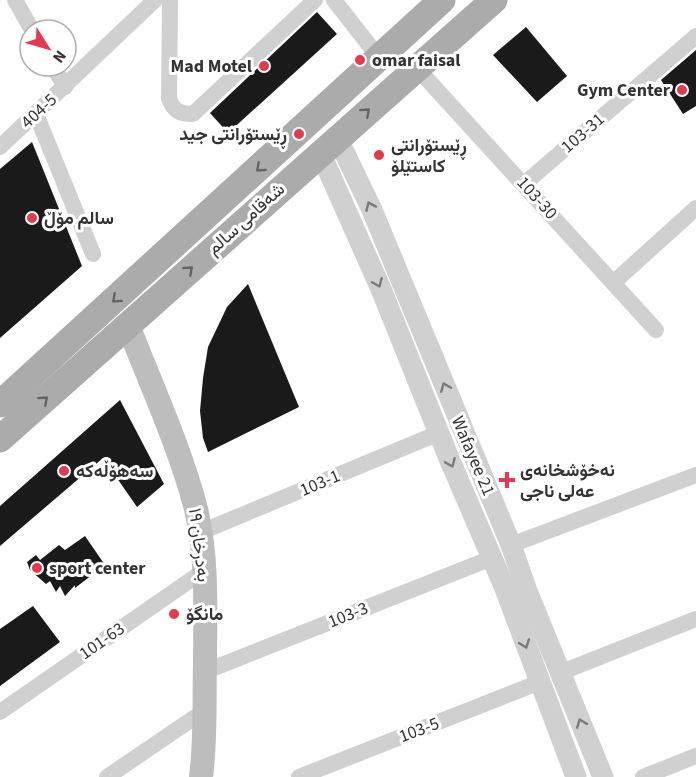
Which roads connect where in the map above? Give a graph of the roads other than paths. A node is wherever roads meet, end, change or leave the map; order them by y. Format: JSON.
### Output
{"nodes":[{"id":1,"x":15,"y":0,"type":"edge"},
{"id":2,"x":155,"y":0,"type":"edge"},
{"id":3,"x":170,"y":0,"type":"edge"},
{"id":4,"x":315,"y":0,"type":"edge"},
{"id":5,"x":334,"y":0,"type":"edge"},
{"id":6,"x":442,"y":0,"type":"edge"},
{"id":7,"x":494,"y":0,"type":"edge"},
{"id":8,"x":25,"y":18,"type":"edge"},
{"id":9,"x":696,"y":36,"type":"edge"},
{"id":10,"x":380,"y":59,"type":"junction"},
{"id":11,"x":416,"y":67,"type":"junction"},
{"id":12,"x":59,"y":78,"type":"edge"},
{"id":13,"x":64,"y":87,"type":"junction"},
{"id":14,"x":36,"y":114,"type":"junction"},
{"id":15,"x":329,"y":145,"type":"junction"},
{"id":16,"x":0,"y":147,"type":"edge"},
{"id":17,"x":524,"y":184,"type":"junction"},
{"id":18,"x":696,"y":208,"type":"edge"},
{"id":19,"x":93,"y":254,"type":"dead end"},
{"id":20,"x":613,"y":283,"type":"junction"},
{"id":21,"x":128,"y":325,"type":"junction"},
{"id":22,"x":656,"y":330,"type":"dead end"},
{"id":23,"x":3,"y":395,"type":"edge"},
{"id":24,"x":439,"y":433,"type":"junction"},
{"id":25,"x":0,"y":439,"type":"edge"},
{"id":26,"x":696,"y":475,"type":"edge"},
{"id":27,"x":201,"y":532,"type":"junction"},
{"id":28,"x":511,"y":545,"type":"junction"},
{"id":29,"x":492,"y":558,"type":"junction"},
{"id":30,"x":205,"y":570,"type":"junction"},
{"id":31,"x":696,"y":619,"type":"edge"},
{"id":32,"x":204,"y":672,"type":"junction"},
{"id":33,"x":562,"y":672,"type":"junction"},
{"id":34,"x":540,"y":682,"type":"junction"},
{"id":35,"x":204,"y":711,"type":"junction"},
{"id":36,"x":0,"y":712,"type":"edge"},
{"id":37,"x":696,"y":756,"type":"edge"},
{"id":38,"x":107,"y":777,"type":"edge"},
{"id":39,"x":201,"y":777,"type":"edge"},
{"id":40,"x":299,"y":777,"type":"edge"},
{"id":41,"x":576,"y":777,"type":"edge"},
{"id":42,"x":603,"y":777,"type":"edge"},
{"id":43,"x":643,"y":777,"type":"edge"}],
"edges":[{"from":1,"to":8,"type":"street"},
{"from":2,"to":13,"type":"street","name":"404-5"},
{"from":3,"to":4,"type":"street"},
{"from":5,"to":10,"type":"street"},
{"from":6,"to":10,"type":"main road","name":"شەقامی سالم"},
{"from":7,"to":11,"type":"main road","name":"شەقامی سالم"},
{"from":9,"to":17,"type":"street","name":"103-31"},
{"from":10,"to":23,"type":"main road","name":"شەقامی سالم","one_way":true},
{"from":15,"to":11,"type":"main road","name":"شەقامی سالم","one_way":true},
{"from":11,"to":17,"type":"street","name":"103-30"},
{"from":12,"to":13,"type":"street"},
{"from":13,"to":14,"type":"street","name":"404-5"},
{"from":14,"to":16,"type":"street","name":"404-5"},
{"from":14,"to":19,"type":"street"},
{"from":21,"to":15,"type":"main road","name":"شەقامی سالم","one_way":true},
{"from":15,"to":24,"type":"street","name":"Wafayee 21","one_way":true},
{"from":28,"to":15,"type":"street","name":"Wafayee 21","one_way":true},
{"from":17,"to":20,"type":"street","name":"103-30"},
{"from":18,"to":20,"type":"street"},
{"from":20,"to":22,"type":"street","name":"103-30"},
{"from":25,"to":21,"type":"main road","name":"شەقامی سالم","one_way":true},
{"from":21,"to":27,"type":"main road","name":"بەدرخان ١٩"},
{"from":24,"to":27,"type":"street","name":"103-1"},
{"from":24,"to":29,"type":"street","name":"Wafayee 21","one_way":true},
{"from":26,"to":28,"type":"street"},
{"from":27,"to":30,"type":"main road","name":"بەدرخان ١٩"},
{"from":28,"to":33,"type":"street","name":"Wafayee 21"},
{"from":29,"to":32,"type":"street","name":"103-3"},
{"from":29,"to":34,"type":"street","name":"Wafayee 21","one_way":true},
{"from":30,"to":32,"type":"main road","name":"بەدرخان ١٩"},
{"from":30,"to":36,"type":"street","name":"101-63"},
{"from":31,"to":33,"type":"street"},
{"from":32,"to":35,"type":"main road","name":"بەدرخان ١٩"},
{"from":42,"to":33,"type":"street","name":"Wafayee 21","one_way":true},
{"from":34,"to":40,"type":"street","name":"103-5"},
{"from":34,"to":41,"type":"street","name":"Wafayee 21"},
{"from":35,"to":38,"type":"street"},
{"from":35,"to":39,"type":"main road","name":"بەدرخان ١٩"},
{"from":37,"to":43,"type":"street"}]}
